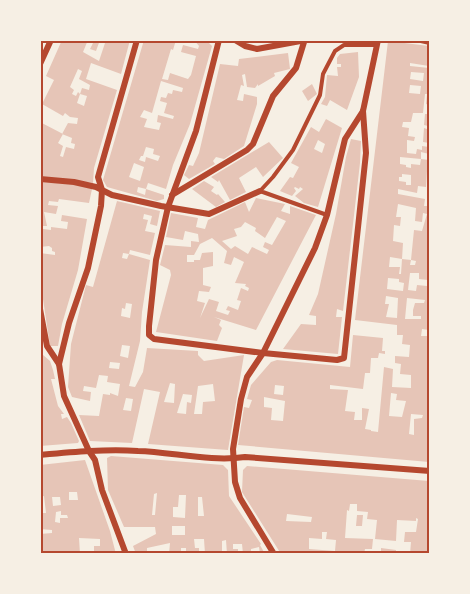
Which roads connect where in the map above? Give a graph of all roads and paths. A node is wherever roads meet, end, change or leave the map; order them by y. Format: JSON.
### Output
{"nodes":[{"id":1,"x":51,"y":40,"type":"edge"},
{"id":2,"x":137,"y":40,"type":"edge"},
{"id":3,"x":219,"y":40,"type":"edge"},
{"id":4,"x":235,"y":40,"type":"edge"},
{"id":5,"x":421,"y":40,"type":"edge"},
{"id":6,"x":305,"y":41,"type":"edge"},
{"id":7,"x":429,"y":42,"type":"edge"},
{"id":8,"x":377,"y":43,"type":"edge"},
{"id":9,"x":40,"y":64,"type":"edge"},
{"id":10,"x":363,"y":111,"type":"junction"},
{"id":11,"x":40,"y":179,"type":"edge"},
{"id":12,"x":102,"y":190,"type":"junction"},
{"id":13,"x":260,"y":191,"type":"junction"},
{"id":14,"x":172,"y":195,"type":"junction"},
{"id":15,"x":168,"y":207,"type":"junction"},
{"id":16,"x":327,"y":215,"type":"junction"},
{"id":17,"x":40,"y":309,"type":"edge"},
{"id":18,"x":263,"y":353,"type":"junction"},
{"id":19,"x":59,"y":364,"type":"junction"},
{"id":20,"x":89,"y":451,"type":"junction"},
{"id":21,"x":40,"y":455,"type":"edge"},
{"id":22,"x":235,"y":458,"type":"junction"},
{"id":23,"x":429,"y":471,"type":"edge"},
{"id":24,"x":126,"y":554,"type":"edge"},
{"id":25,"x":274,"y":554,"type":"edge"}],
"edges":[{"from":1,"to":9,"type":"street"},
{"from":2,"to":12,"type":"street"},
{"from":3,"to":14,"type":"street"},
{"from":4,"to":6,"type":"street"},
{"from":5,"to":7,"type":"street"},
{"from":6,"to":14,"type":"street"},
{"from":8,"to":10,"type":"street"},
{"from":8,"to":13,"type":"lane"},
{"from":10,"to":16,"type":"street"},
{"from":10,"to":18,"type":"street"},
{"from":11,"to":12,"type":"street"},
{"from":12,"to":15,"type":"street"},
{"from":12,"to":19,"type":"street"},
{"from":13,"to":15,"type":"street"},
{"from":13,"to":16,"type":"lane"},
{"from":14,"to":15,"type":"street"},
{"from":15,"to":18,"type":"street"},
{"from":16,"to":18,"type":"street"},
{"from":17,"to":19,"type":"street"},
{"from":18,"to":22,"type":"street"},
{"from":19,"to":20,"type":"street"},
{"from":20,"to":21,"type":"street"},
{"from":20,"to":22,"type":"street"},
{"from":20,"to":24,"type":"street"},
{"from":22,"to":23,"type":"street"},
{"from":22,"to":25,"type":"street"}]}
